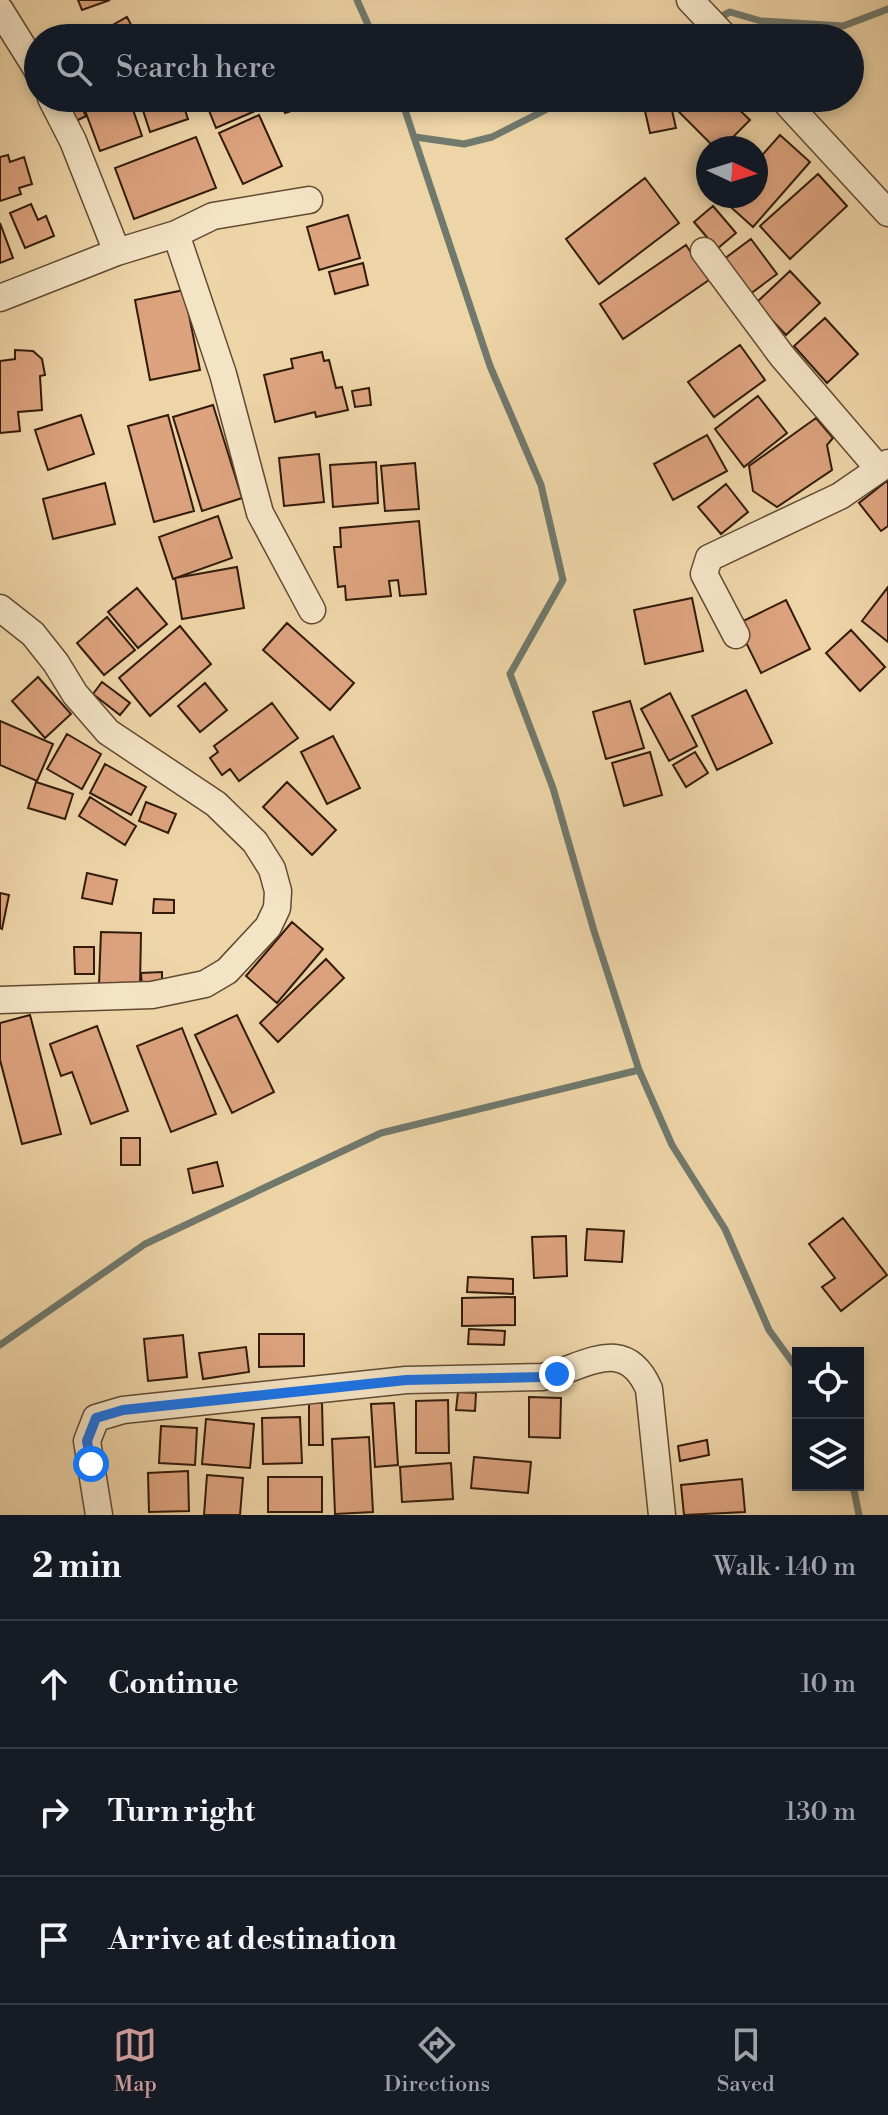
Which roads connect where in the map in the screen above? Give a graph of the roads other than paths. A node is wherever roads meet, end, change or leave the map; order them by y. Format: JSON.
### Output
{"nodes":[{"id":1,"x":690,"y":0,"type":"edge"},
{"id":2,"x":0,"y":10,"type":"edge"},
{"id":3,"x":713,"y":24,"type":"edge"},
{"id":4,"x":24,"y":49,"type":"edge"},
{"id":5,"x":58,"y":112,"type":"edge"},
{"id":6,"x":795,"y":112,"type":"edge"},
{"id":7,"x":309,"y":200,"type":"dead end"},
{"id":8,"x":888,"y":213,"type":"edge"},
{"id":9,"x":176,"y":234,"type":"junction"},
{"id":10,"x":704,"y":251,"type":"dead end"},
{"id":11,"x":117,"y":252,"type":"junction"},
{"id":12,"x":0,"y":298,"type":"edge"},
{"id":13,"x":883,"y":466,"type":"edge"},
{"id":14,"x":0,"y":608,"type":"edge"},
{"id":15,"x":312,"y":610,"type":"dead end"},
{"id":16,"x":736,"y":635,"type":"dead end"},
{"id":17,"x":0,"y":1000,"type":"edge"},
{"id":18,"x":99,"y":1515,"type":"edge"},
{"id":19,"x":662,"y":1515,"type":"edge"}],
"edges":[{"from":1,"to":3,"type":"street"},
{"from":2,"to":4,"type":"street"},
{"from":5,"to":11,"type":"street"},
{"from":6,"to":8,"type":"street"},
{"from":7,"to":9,"type":"street"},
{"from":9,"to":11,"type":"street"},
{"from":9,"to":15,"type":"street"},
{"from":10,"to":13,"type":"street"},
{"from":11,"to":12,"type":"street"},
{"from":13,"to":16,"type":"street"},
{"from":14,"to":17,"type":"street"},
{"from":18,"to":19,"type":"street"}]}
